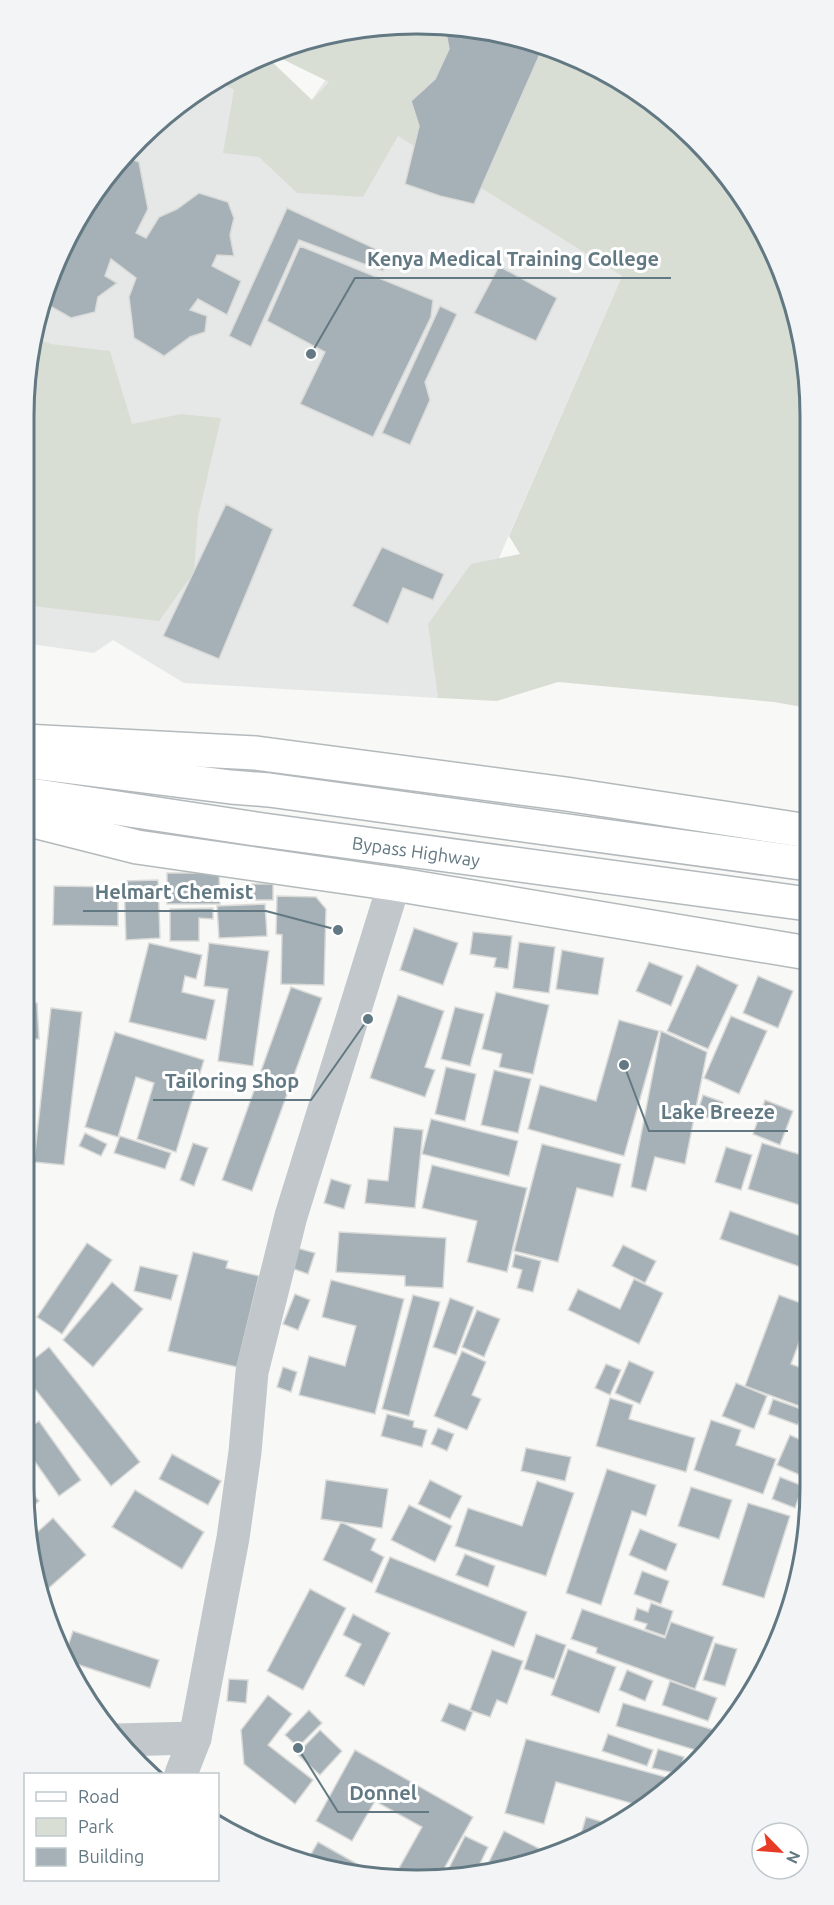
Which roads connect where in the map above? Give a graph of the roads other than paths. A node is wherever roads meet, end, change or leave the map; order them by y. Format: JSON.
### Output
{"nodes":[{"id":1,"x":34,"y":742,"type":"edge"},
{"id":2,"x":34,"y":761,"type":"edge"},
{"id":3,"x":34,"y":796,"type":"edge"},
{"id":4,"x":34,"y":821,"type":"edge"},
{"id":5,"x":800,"y":830,"type":"edge"},
{"id":6,"x":800,"y":863,"type":"edge"},
{"id":7,"x":394,"y":884,"type":"junction"},
{"id":8,"x":800,"y":903,"type":"edge"},
{"id":9,"x":800,"y":952,"type":"edge"},
{"id":10,"x":195,"y":1738,"type":"junction"},
{"id":11,"x":129,"y":1740,"type":"edge"},
{"id":12,"x":181,"y":1773,"type":"edge"}],
"edges":[{"from":1,"to":5,"type":"main road"},
{"from":2,"to":6,"type":"main road"},
{"from":3,"to":8,"type":"main road","name":"Bypass Highway"},
{"from":4,"to":7,"type":"main road"},
{"from":7,"to":9,"type":"main road"},
{"from":7,"to":10,"type":"street"},
{"from":10,"to":11,"type":"street"},
{"from":10,"to":12,"type":"street"}]}
